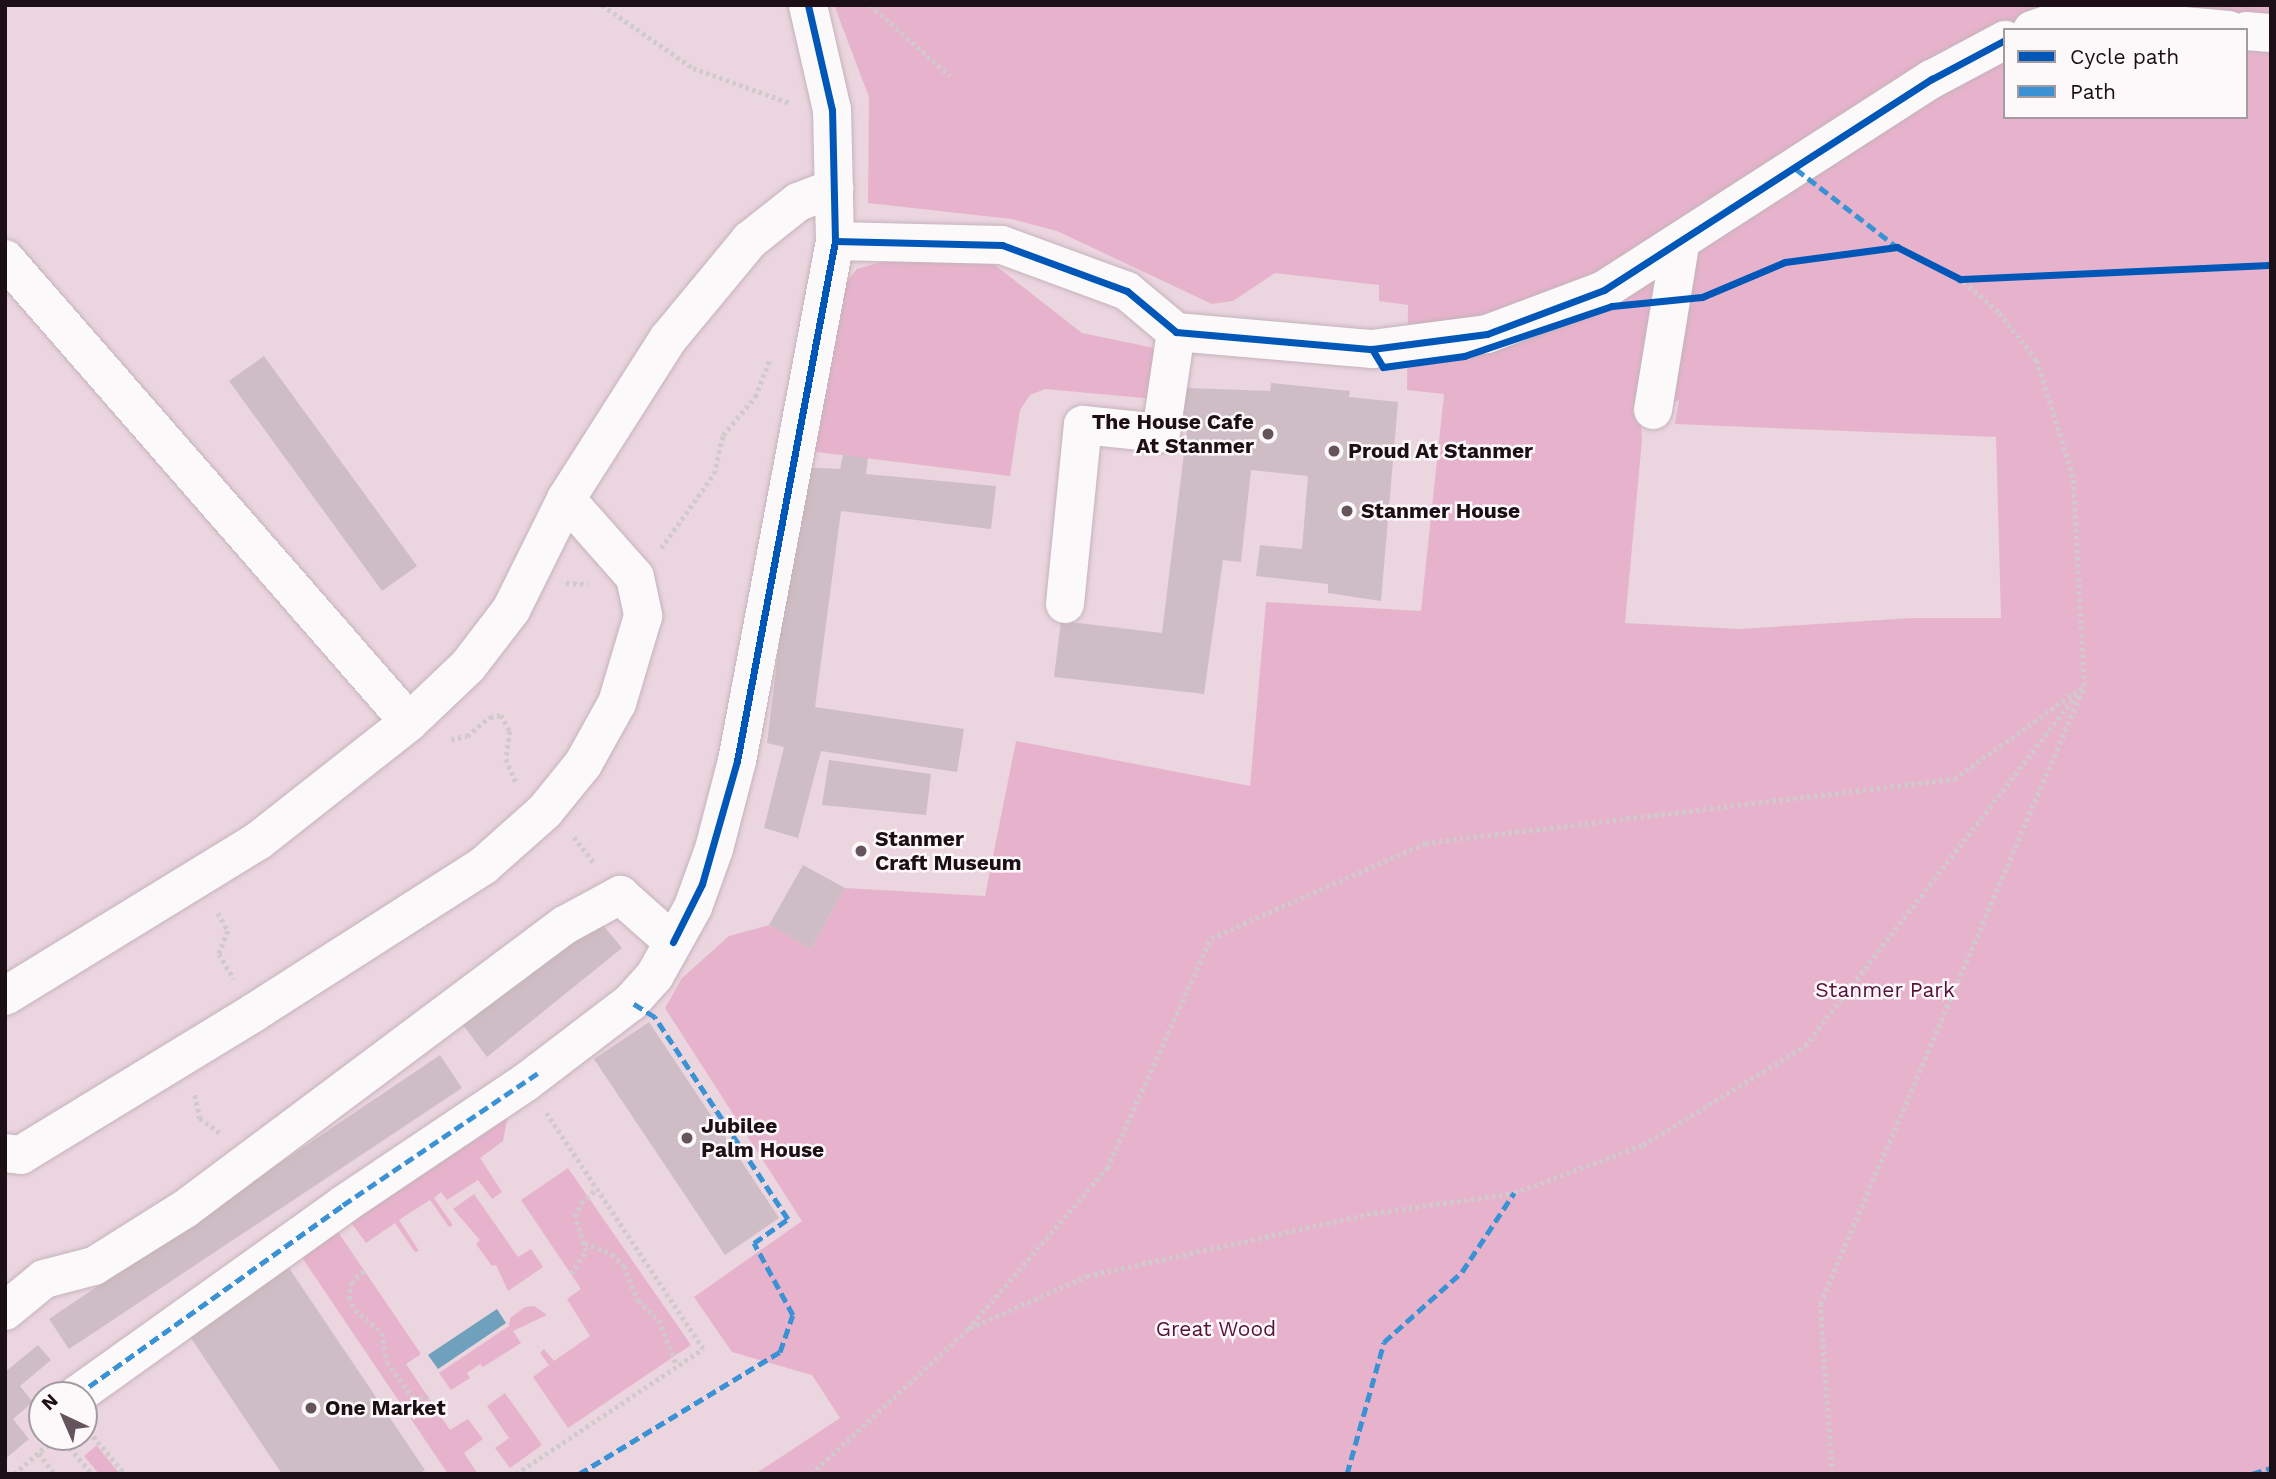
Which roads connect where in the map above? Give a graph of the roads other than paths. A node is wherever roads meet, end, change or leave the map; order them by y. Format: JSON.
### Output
{"nodes":[{"id":1,"x":808,"y":5,"type":"edge"},
{"id":2,"x":2038,"y":28,"type":"edge"},
{"id":3,"x":2206,"y":28,"type":"edge"},
{"id":4,"x":2248,"y":31,"type":"edge"},
{"id":5,"x":2271,"y":33,"type":"edge"},
{"id":6,"x":2003,"y":41,"type":"edge"},
{"id":7,"x":834,"y":188,"type":"junction"},
{"id":8,"x":835,"y":241,"type":"junction"},
{"id":9,"x":1680,"y":245,"type":"junction"},
{"id":10,"x":5,"y":259,"type":"edge"},
{"id":11,"x":1176,"y":332,"type":"junction"},
{"id":12,"x":1653,"y":410,"type":"dead end"},
{"id":13,"x":566,"y":499,"type":"junction"},
{"id":14,"x":1065,"y":604,"type":"dead end"},
{"id":15,"x":409,"y":722,"type":"junction"},
{"id":16,"x":673,"y":942,"type":"junction"},
{"id":17,"x":5,"y":996,"type":"edge"},
{"id":18,"x":5,"y":1153,"type":"edge"},
{"id":19,"x":5,"y":1311,"type":"edge"},
{"id":20,"x":97,"y":1381,"type":"edge"}],
"edges":[{"from":1,"to":7,"type":"street"},
{"from":2,"to":3,"type":"street"},
{"from":4,"to":5,"type":"street"},
{"from":6,"to":9,"type":"street"},
{"from":7,"to":8,"type":"street"},
{"from":7,"to":13,"type":"street"},
{"from":8,"to":11,"type":"street"},
{"from":8,"to":16,"type":"street"},
{"from":9,"to":11,"type":"street"},
{"from":9,"to":12,"type":"street"},
{"from":10,"to":15,"type":"street"},
{"from":11,"to":14,"type":"street"},
{"from":13,"to":15,"type":"street"},
{"from":13,"to":18,"type":"street"},
{"from":15,"to":17,"type":"street"},
{"from":16,"to":19,"type":"street"},
{"from":16,"to":20,"type":"street"}]}
